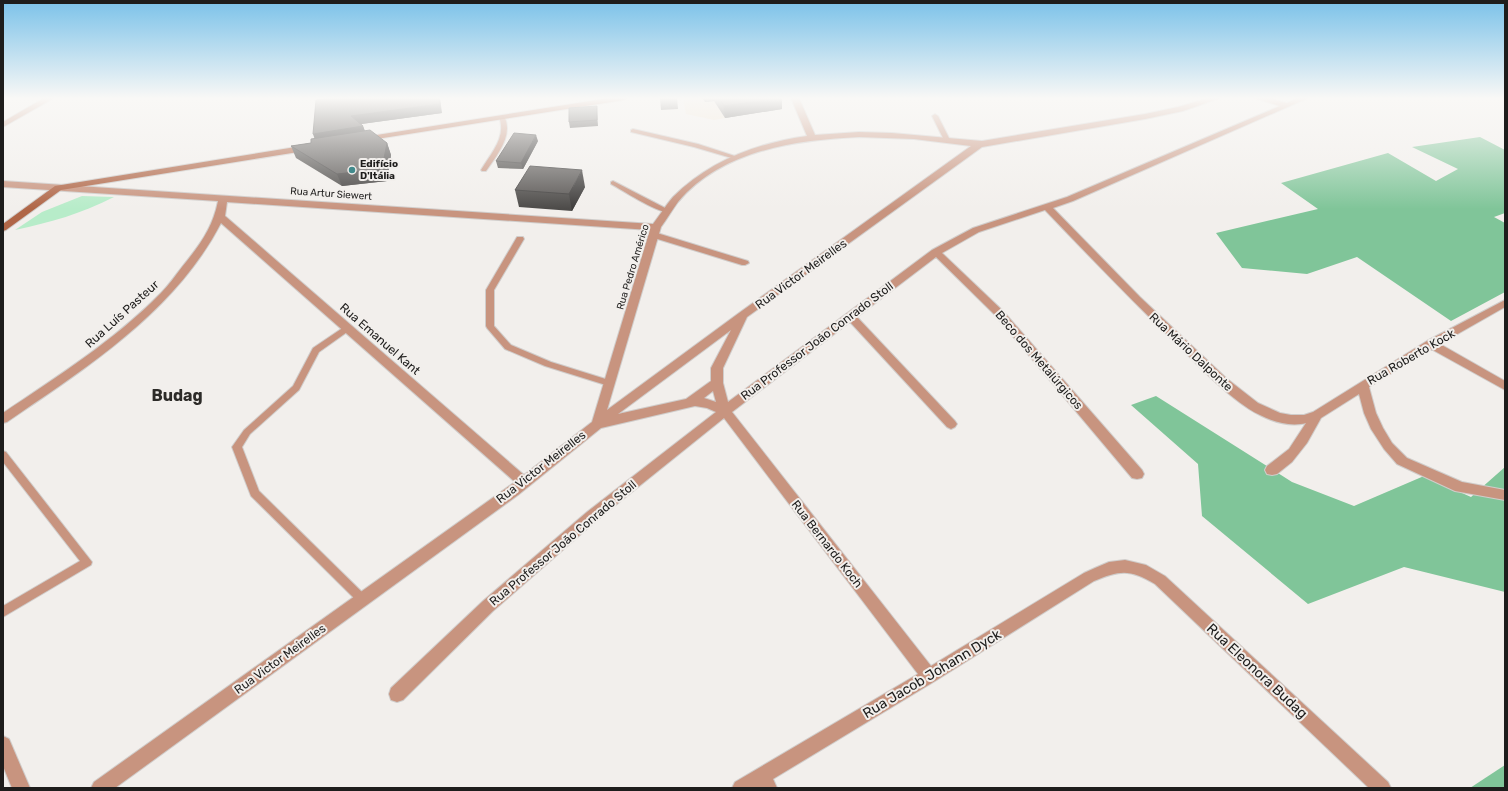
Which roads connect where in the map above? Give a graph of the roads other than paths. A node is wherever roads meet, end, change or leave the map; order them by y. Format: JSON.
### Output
{"nodes":[{"id":1,"x":391,"y":135,"type":"edge"},
{"id":2,"x":504,"y":135,"type":"edge"},
{"id":3,"x":651,"y":135,"type":"edge"},
{"id":4,"x":811,"y":135,"type":"edge"},
{"id":5,"x":853,"y":135,"type":"edge"},
{"id":6,"x":883,"y":135,"type":"edge"},
{"id":7,"x":944,"y":135,"type":"edge"},
{"id":8,"x":1037,"y":135,"type":"edge"},
{"id":9,"x":1218,"y":135,"type":"edge"},
{"id":10,"x":812,"y":138,"type":"junction"},
{"id":11,"x":359,"y":140,"type":"edge"},
{"id":12,"x":947,"y":140,"type":"junction"},
{"id":13,"x":980,"y":144,"type":"junction"},
{"id":14,"x":314,"y":147,"type":"edge"},
{"id":15,"x":735,"y":157,"type":"junction"},
{"id":16,"x":484,"y":170,"type":"dead end"},
{"id":17,"x":613,"y":183,"type":"dead end"},
{"id":18,"x":3,"y":184,"type":"edge"},
{"id":19,"x":58,"y":188,"type":"junction"},
{"id":20,"x":223,"y":198,"type":"junction"},
{"id":21,"x":1047,"y":207,"type":"junction"},
{"id":22,"x":667,"y":211,"type":"junction"},
{"id":23,"x":220,"y":217,"type":"junction"},
{"id":24,"x":3,"y":228,"type":"edge"},
{"id":25,"x":655,"y":231,"type":"junction"},
{"id":26,"x":520,"y":239,"type":"dead end"},
{"id":27,"x":936,"y":252,"type":"junction"},
{"id":28,"x":745,"y":262,"type":"dead end"},
{"id":29,"x":1505,"y":303,"type":"edge"},
{"id":30,"x":743,"y":315,"type":"junction"},
{"id":31,"x":850,"y":316,"type":"junction"},
{"id":32,"x":347,"y":328,"type":"junction"},
{"id":33,"x":1432,"y":344,"type":"junction"},
{"id":34,"x":609,"y":383,"type":"junction"},
{"id":35,"x":717,"y":384,"type":"junction"},
{"id":36,"x":1363,"y":385,"type":"junction"},
{"id":37,"x":1505,"y":386,"type":"edge"},
{"id":38,"x":690,"y":402,"type":"junction"},
{"id":39,"x":725,"y":411,"type":"junction"},
{"id":40,"x":1316,"y":416,"type":"junction"},
{"id":41,"x":3,"y":419,"type":"edge"},
{"id":42,"x":597,"y":424,"type":"junction"},
{"id":43,"x":951,"y":424,"type":"dead end"},
{"id":44,"x":3,"y":455,"type":"edge"},
{"id":45,"x":1272,"y":470,"type":"dead end"},
{"id":46,"x":1137,"y":474,"type":"dead end"},
{"id":47,"x":524,"y":482,"type":"junction"},
{"id":48,"x":1505,"y":495,"type":"edge"},
{"id":49,"x":1126,"y":565,"type":"joint"},
{"id":50,"x":362,"y":599,"type":"junction"},
{"id":51,"x":3,"y":612,"type":"edge"},
{"id":52,"x":929,"y":676,"type":"junction"},
{"id":53,"x":397,"y":694,"type":"dead end"},
{"id":54,"x":3,"y":745,"type":"edge"},
{"id":55,"x":764,"y":782,"type":"edge"},
{"id":56,"x":21,"y":788,"type":"edge"},
{"id":57,"x":100,"y":788,"type":"edge"},
{"id":58,"x":740,"y":788,"type":"edge"},
{"id":59,"x":1382,"y":788,"type":"edge"}],
"edges":[{"from":1,"to":11,"type":"main road"},
{"from":2,"to":16,"type":"lane"},
{"from":3,"to":15,"type":"lane"},
{"from":4,"to":10,"type":"street"},
{"from":5,"to":10,"type":"street","name":"Rua Pedro Américo"},
{"from":6,"to":12,"type":"street","name":"Rua Pedro Américo"},
{"from":7,"to":12,"type":"lane"},
{"from":8,"to":13,"type":"street"},
{"from":9,"to":21,"type":"street","name":"Rua Professor João Conrado Stoll"},
{"from":10,"to":15,"type":"street","name":"Rua Pedro Américo"},
{"from":12,"to":13,"type":"street","name":"Rua Pedro Américo"},
{"from":13,"to":30,"type":"street","name":"Rua Victor Meirelles"},
{"from":14,"to":19,"type":"main road"},
{"from":15,"to":22,"type":"street","name":"Rua Pedro Américo"},
{"from":17,"to":22,"type":"lane"},
{"from":18,"to":19,"type":"street","name":"Rua Artur Siewert"},
{"from":19,"to":20,"type":"street","name":"Rua Artur Siewert"},
{"from":19,"to":24,"type":"main road"},
{"from":20,"to":23,"type":"street","name":"Rua Luís Pasteur"},
{"from":20,"to":25,"type":"street","name":"Rua Artur Siewert"},
{"from":21,"to":27,"type":"street","name":"Rua Professor João Conrado Stoll"},
{"from":21,"to":40,"type":"street","name":"Rua Mário Dalponte"},
{"from":22,"to":25,"type":"street","name":"Rua Pedro Américo"},
{"from":23,"to":32,"type":"street","name":"Rua Emanuel Kant"},
{"from":23,"to":41,"type":"street","name":"Rua Luís Pasteur"},
{"from":25,"to":28,"type":"lane"},
{"from":25,"to":34,"type":"street","name":"Rua Pedro Américo"},
{"from":26,"to":34,"type":"lane"},
{"from":27,"to":31,"type":"street","name":"Rua Professor João Conrado Stoll"},
{"from":27,"to":46,"type":"street","name":"Beco dos Metalúrgicos"},
{"from":29,"to":33,"type":"street","name":"Rua Roberto Kock"},
{"from":30,"to":35,"type":"street","name":"Rua Bernardo Koch"},
{"from":30,"to":42,"type":"street","name":"Rua Victor Meirelles"},
{"from":31,"to":39,"type":"street","name":"Rua Professor João Conrado Stoll"},
{"from":31,"to":43,"type":"street"},
{"from":32,"to":47,"type":"street","name":"Rua Emanuel Kant"},
{"from":32,"to":50,"type":"lane"},
{"from":33,"to":36,"type":"street","name":"Rua Roberto Kock"},
{"from":33,"to":37,"type":"street"},
{"from":34,"to":42,"type":"street","name":"Rua Pedro Américo"},
{"from":35,"to":38,"type":"street"},
{"from":35,"to":39,"type":"street","name":"Rua Bernardo Koch"},
{"from":36,"to":40,"type":"street","name":"Rua Mário Dalponte"},
{"from":36,"to":48,"type":"street","name":"Rua Roberto Kock"},
{"from":38,"to":39,"type":"street"},
{"from":38,"to":42,"type":"street"},
{"from":39,"to":52,"type":"street","name":"Rua Bernardo Koch"},
{"from":39,"to":53,"type":"street","name":"Rua Professor João Conrado Stoll"},
{"from":40,"to":45,"type":"street"},
{"from":42,"to":47,"type":"street","name":"Rua Victor Meirelles"},
{"from":44,"to":51,"type":"lane"},
{"from":47,"to":50,"type":"street","name":"Rua Victor Meirelles"},
{"from":49,"to":52,"type":"street","name":"Rua Jacob Johann Dyck"},
{"from":49,"to":59,"type":"street","name":"Rua Eleonora Budag"},
{"from":50,"to":57,"type":"street","name":"Rua Victor Meirelles"},
{"from":52,"to":55,"type":"street","name":"Rua Jacob Johann Dyck"},
{"from":54,"to":56,"type":"street"},
{"from":55,"to":58,"type":"street","name":"Rua Jacob Johann Dyck"}]}
